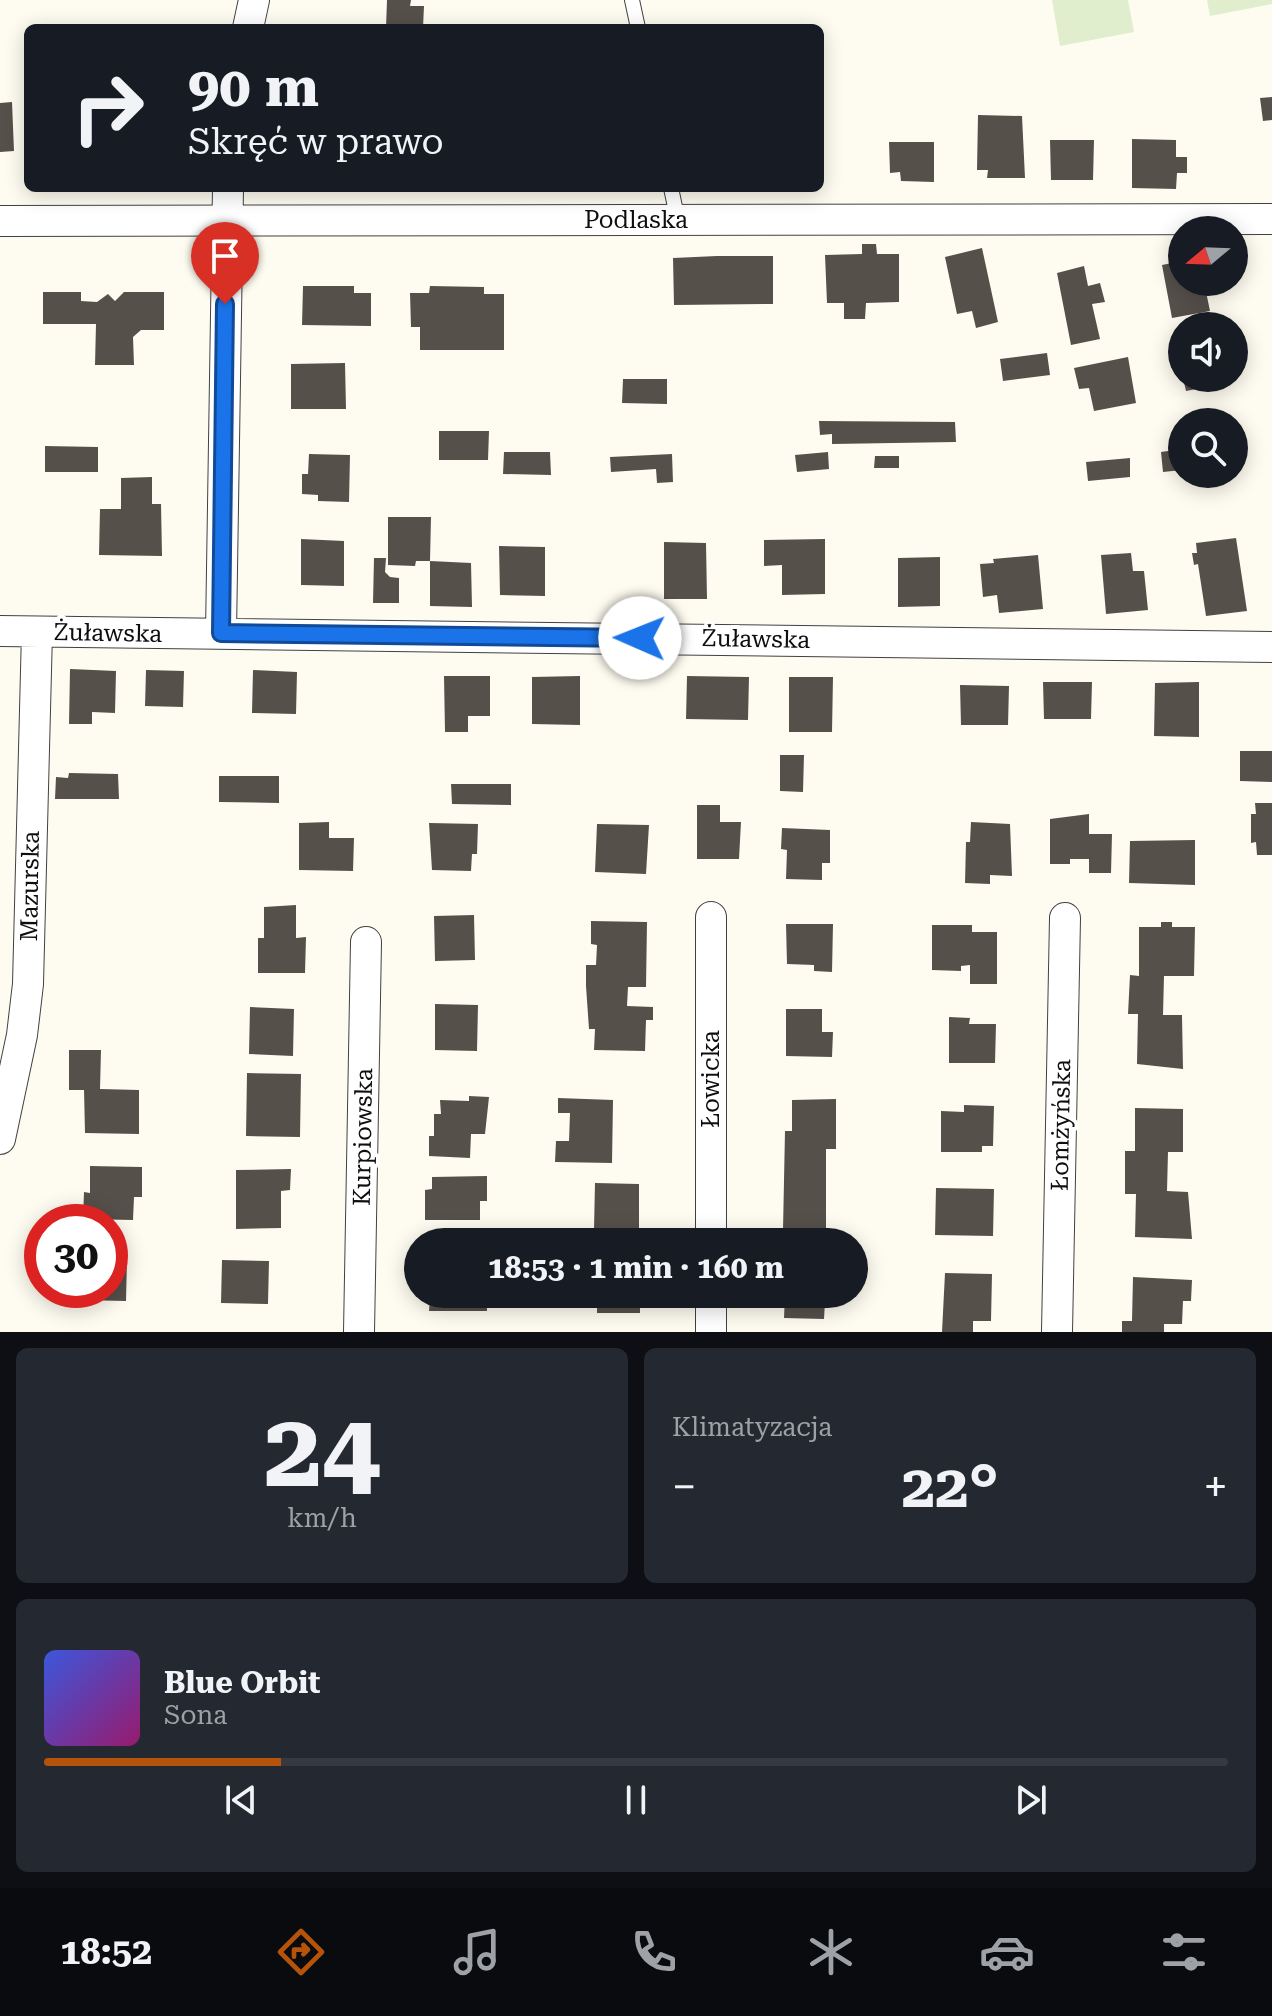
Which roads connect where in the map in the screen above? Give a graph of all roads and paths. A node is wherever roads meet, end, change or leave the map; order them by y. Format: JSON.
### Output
{"nodes":[{"id":1,"x":254,"y":0,"type":"edge"},
{"id":2,"x":632,"y":0,"type":"edge"},
{"id":3,"x":249,"y":24,"type":"edge"},
{"id":4,"x":637,"y":24,"type":"edge"},
{"id":5,"x":228,"y":192,"type":"edge"},
{"id":6,"x":672,"y":192,"type":"edge"},
{"id":7,"x":1272,"y":219,"type":"edge"},
{"id":8,"x":0,"y":221,"type":"edge"},
{"id":9,"x":225,"y":221,"type":"junction"},
{"id":10,"x":678,"y":221,"type":"junction"},
{"id":11,"x":0,"y":631,"type":"edge"},
{"id":12,"x":37,"y":632,"type":"junction"},
{"id":13,"x":221,"y":633,"type":"junction"},
{"id":14,"x":1272,"y":647,"type":"edge"},
{"id":15,"x":711,"y":917,"type":"dead end"},
{"id":16,"x":1065,"y":918,"type":"dead end"},
{"id":17,"x":366,"y":942,"type":"dead end"},
{"id":18,"x":0,"y":1139,"type":"edge"},
{"id":19,"x":711,"y":1228,"type":"edge"},
{"id":20,"x":711,"y":1308,"type":"edge"},
{"id":21,"x":359,"y":1332,"type":"edge"},
{"id":22,"x":711,"y":1332,"type":"edge"},
{"id":23,"x":1057,"y":1332,"type":"edge"}],
"edges":[{"from":1,"to":3,"type":"street"},
{"from":2,"to":4,"type":"lane"},
{"from":5,"to":9,"type":"street"},
{"from":6,"to":10,"type":"lane"},
{"from":7,"to":10,"type":"street","name":"Podlaska"},
{"from":8,"to":9,"type":"street","name":"Podlaska"},
{"from":9,"to":10,"type":"street","name":"Podlaska"},
{"from":9,"to":13,"type":"street"},
{"from":11,"to":12,"type":"street","name":"Żuławska"},
{"from":12,"to":13,"type":"street","name":"Żuławska"},
{"from":12,"to":18,"type":"street","name":"Mazurska"},
{"from":13,"to":14,"type":"street","name":"Żuławska"},
{"from":15,"to":19,"type":"street","name":"Łowicka"},
{"from":16,"to":23,"type":"street","name":"Łomżyńska"},
{"from":17,"to":21,"type":"street","name":"Kurpiowska"},
{"from":20,"to":22,"type":"street"}]}
